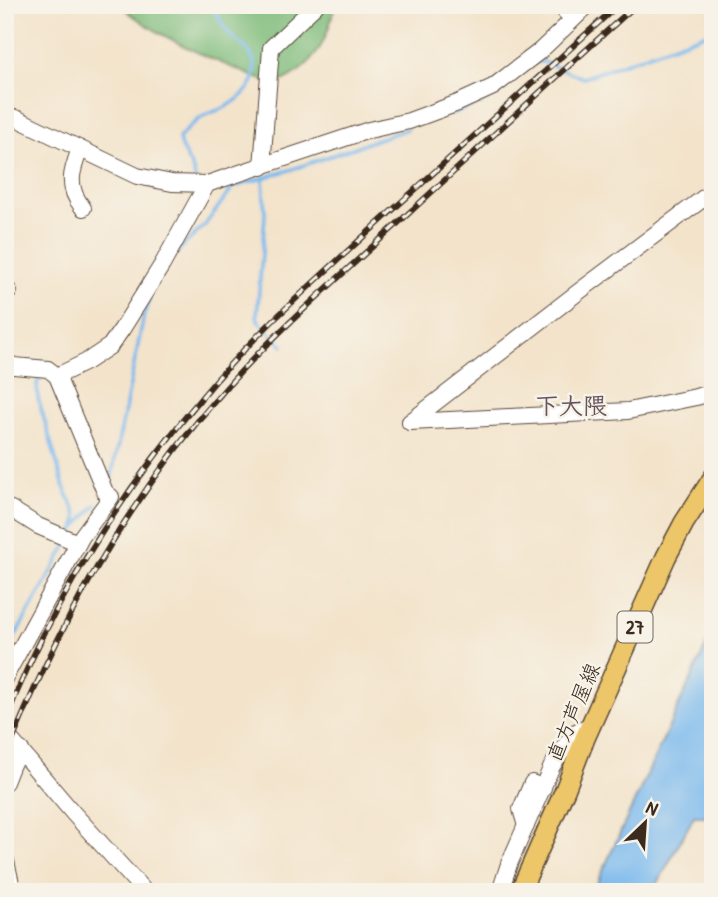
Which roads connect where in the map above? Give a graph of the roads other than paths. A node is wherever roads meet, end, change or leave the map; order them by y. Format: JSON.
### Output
{"nodes":[{"id":1,"x":316,"y":5,"type":"edge"},
{"id":2,"x":559,"y":5,"type":"edge"},
{"id":3,"x":588,"y":5,"type":"edge"},
{"id":4,"x":573,"y":19,"type":"junction"},
{"id":5,"x":5,"y":115,"type":"edge"},
{"id":6,"x":80,"y":149,"type":"junction"},
{"id":7,"x":262,"y":167,"type":"junction"},
{"id":8,"x":208,"y":184,"type":"junction"},
{"id":9,"x":713,"y":191,"type":"edge"},
{"id":10,"x":83,"y":208,"type":"dead end"},
{"id":11,"x":8,"y":367,"type":"edge"},
{"id":12,"x":57,"y":376,"type":"junction"},
{"id":13,"x":713,"y":392,"type":"edge"},
{"id":14,"x":713,"y":478,"type":"edge"},
{"id":15,"x":11,"y":509,"type":"dead end"},
{"id":16,"x":78,"y":543,"type":"junction"},
{"id":17,"x":5,"y":677,"type":"edge"},
{"id":18,"x":591,"y":725,"type":"junction"},
{"id":19,"x":5,"y":733,"type":"edge"},
{"id":20,"x":21,"y":750,"type":"junction"},
{"id":21,"x":5,"y":782,"type":"edge"},
{"id":22,"x":5,"y":857,"type":"edge"},
{"id":23,"x":504,"y":890,"type":"edge"},
{"id":24,"x":13,"y":892,"type":"edge"},
{"id":25,"x":145,"y":892,"type":"edge"}],
"edges":[{"from":1,"to":7,"type":"street"},
{"from":2,"to":4,"type":"street"},
{"from":3,"to":4,"type":"street"},
{"from":4,"to":7,"type":"street"},
{"from":5,"to":6,"type":"street"},
{"from":6,"to":8,"type":"street"},
{"from":6,"to":10,"type":"street"},
{"from":7,"to":8,"type":"street"},
{"from":8,"to":12,"type":"street"},
{"from":9,"to":13,"type":"street"},
{"from":11,"to":12,"type":"street"},
{"from":12,"to":16,"type":"street"},
{"from":14,"to":18,"type":"main road","name":"直方芦屋線","number":"27"},
{"from":15,"to":16,"type":"street"},
{"from":16,"to":17,"type":"street"},
{"from":18,"to":23,"type":"main road","name":"直方芦屋線","number":"27"},
{"from":18,"to":23,"type":"street"},
{"from":19,"to":20,"type":"street"},
{"from":20,"to":21,"type":"street"},
{"from":20,"to":25,"type":"street"},
{"from":22,"to":24,"type":"street"}]}
